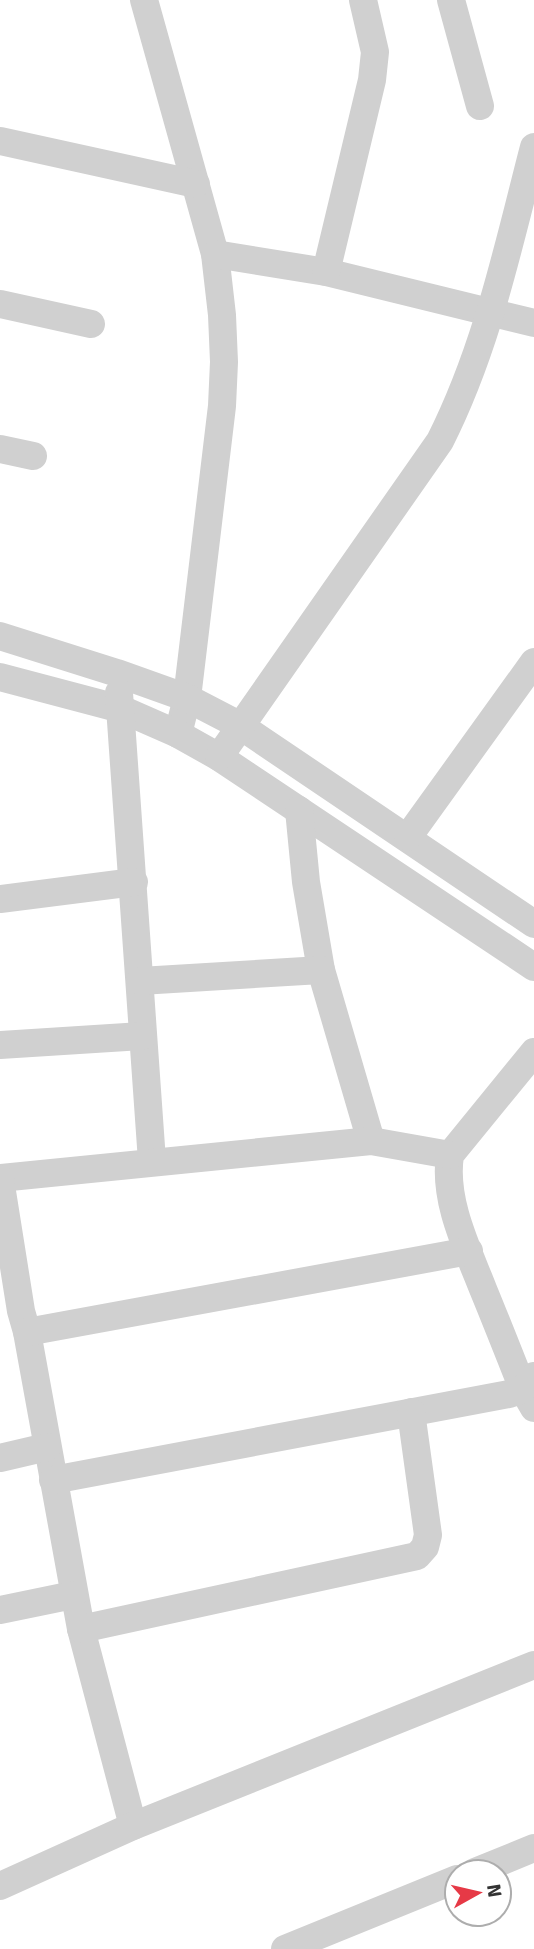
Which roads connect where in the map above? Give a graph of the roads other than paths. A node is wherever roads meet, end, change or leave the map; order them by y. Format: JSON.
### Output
{"nodes":[{"id":1,"x":142,"y":0,"type":"edge"},
{"id":2,"x":363,"y":0,"type":"edge"},
{"id":3,"x":451,"y":0,"type":"edge"},
{"id":4,"x":480,"y":106,"type":"dead end"},
{"id":5,"x":0,"y":141,"type":"edge"},
{"id":6,"x":534,"y":147,"type":"edge"},
{"id":7,"x":196,"y":184,"type":"junction"},
{"id":8,"x":215,"y":254,"type":"junction"},
{"id":9,"x":326,"y":272,"type":"junction"},
{"id":10,"x":0,"y":304,"type":"edge"},
{"id":11,"x":491,"y":313,"type":"junction"},
{"id":12,"x":534,"y":323,"type":"edge"},
{"id":13,"x":91,"y":324,"type":"dead end"},
{"id":14,"x":0,"y":449,"type":"edge"},
{"id":15,"x":33,"y":456,"type":"dead end"},
{"id":16,"x":0,"y":636,"type":"edge"},
{"id":17,"x":534,"y":662,"type":"edge"},
{"id":18,"x":117,"y":673,"type":"junction"},
{"id":19,"x":0,"y":677,"type":"edge"},
{"id":20,"x":187,"y":698,"type":"junction"},
{"id":21,"x":121,"y":709,"type":"junction"},
{"id":22,"x":239,"y":725,"type":"junction"},
{"id":23,"x":178,"y":734,"type":"junction"},
{"id":24,"x":219,"y":757,"type":"junction"},
{"id":25,"x":299,"y":810,"type":"junction"},
{"id":26,"x":408,"y":837,"type":"junction"},
{"id":27,"x":134,"y":882,"type":"junction"},
{"id":28,"x":0,"y":899,"type":"edge"},
{"id":29,"x":534,"y":924,"type":"edge"},
{"id":30,"x":534,"y":967,"type":"edge"},
{"id":31,"x":321,"y":970,"type":"junction"},
{"id":32,"x":140,"y":981,"type":"junction"},
{"id":33,"x":142,"y":1036,"type":"junction"},
{"id":34,"x":0,"y":1045,"type":"edge"},
{"id":35,"x":534,"y":1052,"type":"edge"},
{"id":36,"x":371,"y":1141,"type":"junction"},
{"id":37,"x":450,"y":1155,"type":"junction"},
{"id":38,"x":152,"y":1161,"type":"junction"},
{"id":39,"x":0,"y":1179,"type":"edge"},
{"id":40,"x":468,"y":1251,"type":"junction"},
{"id":41,"x":16,"y":1319,"type":"edge"},
{"id":42,"x":530,"y":1391,"type":"edge"},
{"id":43,"x":411,"y":1412,"type":"junction"},
{"id":44,"x":47,"y":1447,"type":"junction"},
{"id":45,"x":0,"y":1458,"type":"edge"},
{"id":46,"x":53,"y":1480,"type":"junction"},
{"id":47,"x":73,"y":1595,"type":"junction"},
{"id":48,"x":0,"y":1610,"type":"edge"},
{"id":49,"x":80,"y":1629,"type":"junction"},
{"id":50,"x":534,"y":1665,"type":"edge"},
{"id":51,"x":133,"y":1826,"type":"junction"},
{"id":52,"x":534,"y":1848,"type":"edge"},
{"id":53,"x":509,"y":1858,"type":"edge"},
{"id":54,"x":443,"y":1885,"type":"edge"},
{"id":55,"x":0,"y":1886,"type":"edge"},
{"id":56,"x":285,"y":1949,"type":"edge"}],
"edges":[{"from":1,"to":7,"type":"street"},
{"from":2,"to":9,"type":"street"},
{"from":3,"to":4,"type":"street"},
{"from":5,"to":7,"type":"street"},
{"from":6,"to":11,"type":"street"},
{"from":7,"to":8,"type":"street"},
{"from":8,"to":9,"type":"street"},
{"from":8,"to":20,"type":"street"},
{"from":9,"to":11,"type":"street"},
{"from":10,"to":13,"type":"street"},
{"from":11,"to":12,"type":"street"},
{"from":11,"to":22,"type":"street"},
{"from":14,"to":15,"type":"street"},
{"from":16,"to":18,"type":"street"},
{"from":17,"to":26,"type":"street"},
{"from":18,"to":20,"type":"street"},
{"from":18,"to":21,"type":"street"},
{"from":19,"to":21,"type":"street"},
{"from":20,"to":22,"type":"street"},
{"from":20,"to":23,"type":"street"},
{"from":21,"to":23,"type":"street"},
{"from":21,"to":27,"type":"street"},
{"from":22,"to":24,"type":"street"},
{"from":22,"to":26,"type":"street"},
{"from":23,"to":24,"type":"street"},
{"from":24,"to":25,"type":"street"},
{"from":25,"to":30,"type":"street"},
{"from":25,"to":31,"type":"street"},
{"from":26,"to":29,"type":"street"},
{"from":27,"to":28,"type":"street"},
{"from":27,"to":32,"type":"street"},
{"from":31,"to":32,"type":"street"},
{"from":31,"to":36,"type":"street"},
{"from":32,"to":33,"type":"street"},
{"from":33,"to":34,"type":"street"},
{"from":33,"to":38,"type":"street"},
{"from":35,"to":37,"type":"street"},
{"from":36,"to":37,"type":"street"},
{"from":36,"to":38,"type":"street"},
{"from":37,"to":40,"type":"street"},
{"from":38,"to":39,"type":"street"},
{"from":39,"to":41,"type":"street"},
{"from":40,"to":41,"type":"street"},
{"from":40,"to":42,"type":"street"},
{"from":41,"to":44,"type":"street"},
{"from":42,"to":43,"type":"street"},
{"from":43,"to":46,"type":"street"},
{"from":43,"to":49,"type":"street"},
{"from":44,"to":45,"type":"street"},
{"from":44,"to":46,"type":"street"},
{"from":46,"to":47,"type":"street"},
{"from":47,"to":48,"type":"street"},
{"from":47,"to":49,"type":"street"},
{"from":49,"to":51,"type":"street"},
{"from":50,"to":51,"type":"street"},
{"from":51,"to":55,"type":"street"},
{"from":52,"to":53,"type":"street"},
{"from":54,"to":56,"type":"street"}]}
